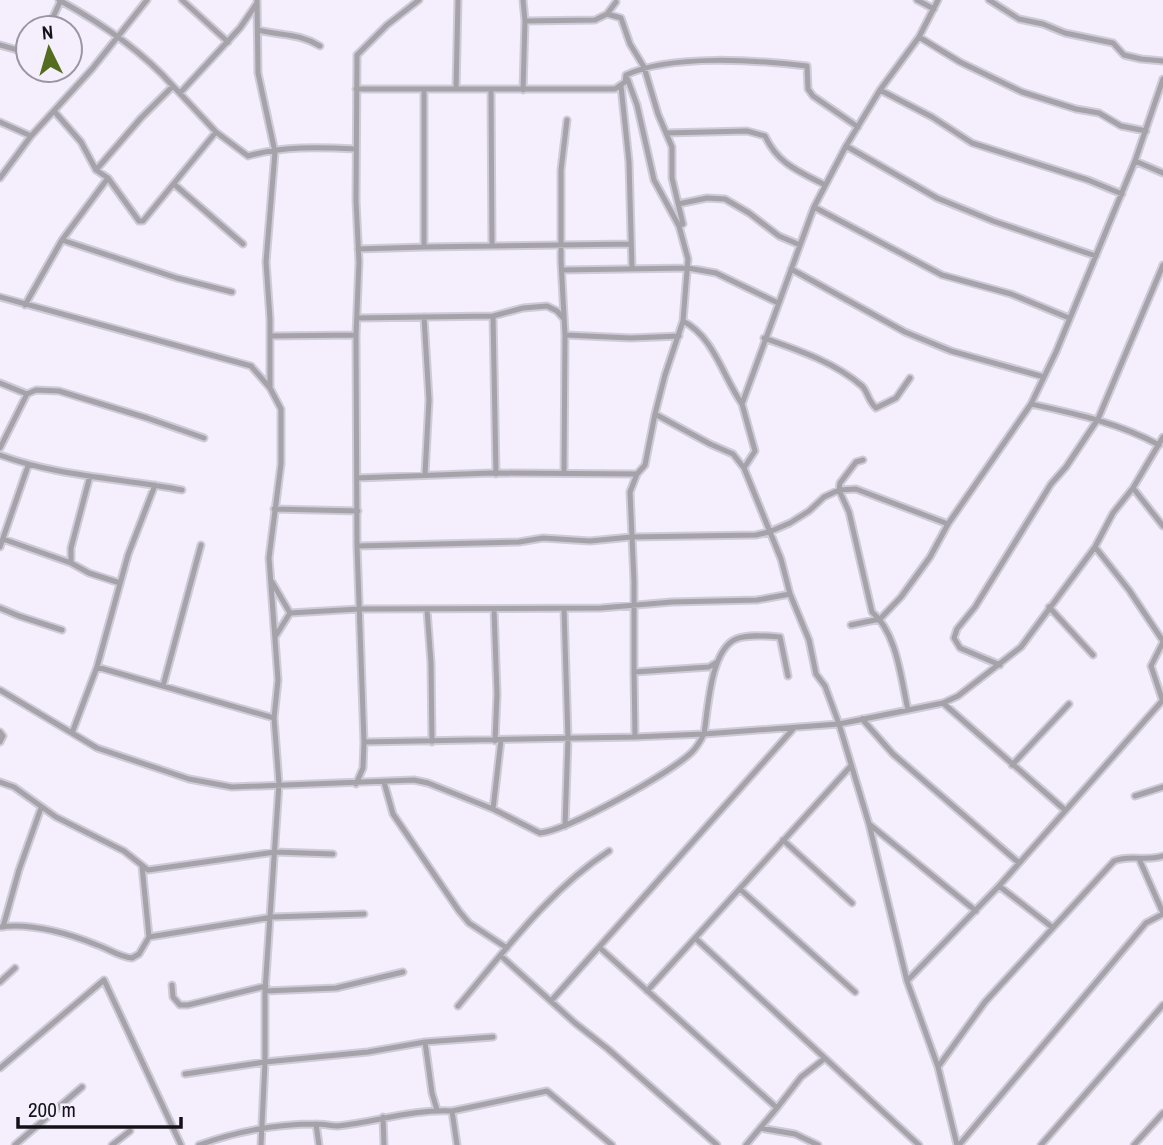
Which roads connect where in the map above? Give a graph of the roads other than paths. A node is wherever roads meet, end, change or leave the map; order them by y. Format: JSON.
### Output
{"nodes":[{"id":1,"x":60,"y":0,"type":"edge"},
{"id":2,"x":147,"y":0,"type":"edge"},
{"id":3,"x":182,"y":0,"type":"edge"},
{"id":4,"x":419,"y":0,"type":"edge"},
{"id":5,"x":458,"y":0,"type":"edge"},
{"id":6,"x":523,"y":0,"type":"edge"},
{"id":7,"x":917,"y":0,"type":"edge"},
{"id":8,"x":938,"y":0,"type":"edge"},
{"id":9,"x":989,"y":0,"type":"edge"},
{"id":10,"x":257,"y":1,"type":"edge"},
{"id":11,"x":616,"y":1,"type":"edge"},
{"id":12,"x":934,"y":9,"type":"junction"},
{"id":13,"x":607,"y":14,"type":"junction"},
{"id":14,"x":621,"y":18,"type":"junction"},
{"id":15,"x":525,"y":21,"type":"junction"},
{"id":16,"x":258,"y":30,"type":"junction"},
{"id":17,"x":117,"y":37,"type":"junction"},
{"id":18,"x":919,"y":37,"type":"junction"},
{"id":19,"x":228,"y":42,"type":"junction"},
{"id":20,"x":320,"y":46,"type":"dead end"},
{"id":21,"x":1163,"y":61,"type":"edge"},
{"id":22,"x":644,"y":67,"type":"junction"},
{"id":23,"x":626,"y":75,"type":"junction"},
{"id":24,"x":1163,"y":79,"type":"edge"},
{"id":25,"x":173,"y":86,"type":"junction"},
{"id":26,"x":621,"y":86,"type":"junction"},
{"id":27,"x":356,"y":89,"type":"junction"},
{"id":28,"x":424,"y":89,"type":"junction"},
{"id":29,"x":456,"y":89,"type":"junction"},
{"id":30,"x":491,"y":89,"type":"junction"},
{"id":31,"x":523,"y":90,"type":"junction"},
{"id":32,"x":880,"y":90,"type":"junction"},
{"id":33,"x":180,"y":93,"type":"junction"},
{"id":34,"x":54,"y":111,"type":"junction"},
{"id":35,"x":567,"y":120,"type":"dead end"},
{"id":36,"x":0,"y":122,"type":"edge"},
{"id":37,"x":858,"y":127,"type":"junction"},
{"id":38,"x":1146,"y":131,"type":"junction"},
{"id":39,"x":216,"y":132,"type":"junction"},
{"id":40,"x":666,"y":133,"type":"junction"},
{"id":41,"x":31,"y":136,"type":"junction"},
{"id":42,"x":846,"y":146,"type":"junction"},
{"id":43,"x":356,"y":149,"type":"junction"},
{"id":44,"x":275,"y":152,"type":"junction"},
{"id":45,"x":1135,"y":161,"type":"junction"},
{"id":46,"x":96,"y":170,"type":"junction"},
{"id":47,"x":1163,"y":173,"type":"edge"},
{"id":48,"x":0,"y":178,"type":"edge"},
{"id":49,"x":108,"y":178,"type":"junction"},
{"id":50,"x":174,"y":185,"type":"junction"},
{"id":51,"x":825,"y":185,"type":"junction"},
{"id":52,"x":1122,"y":194,"type":"junction"},
{"id":53,"x":678,"y":204,"type":"junction"},
{"id":54,"x":814,"y":207,"type":"junction"},
{"id":55,"x":679,"y":226,"type":"junction"},
{"id":56,"x":62,"y":240,"type":"junction"},
{"id":57,"x":243,"y":244,"type":"dead end"},
{"id":58,"x":631,"y":244,"type":"junction"},
{"id":59,"x":562,"y":245,"type":"junction"},
{"id":60,"x":800,"y":245,"type":"junction"},
{"id":61,"x":492,"y":246,"type":"junction"},
{"id":62,"x":424,"y":247,"type":"junction"},
{"id":63,"x":358,"y":249,"type":"junction"},
{"id":64,"x":1096,"y":256,"type":"junction"},
{"id":65,"x":1163,"y":265,"type":"edge"},
{"id":66,"x":632,"y":268,"type":"junction"},
{"id":67,"x":688,"y":268,"type":"junction"},
{"id":68,"x":791,"y":269,"type":"junction"},
{"id":69,"x":562,"y":270,"type":"junction"},
{"id":70,"x":232,"y":292,"type":"dead end"},
{"id":71,"x":0,"y":297,"type":"edge"},
{"id":72,"x":778,"y":303,"type":"junction"},
{"id":73,"x":25,"y":305,"type":"junction"},
{"id":74,"x":493,"y":316,"type":"junction"},
{"id":75,"x":424,"y":317,"type":"junction"},
{"id":76,"x":357,"y":318,"type":"junction"},
{"id":77,"x":1069,"y":318,"type":"junction"},
{"id":78,"x":564,"y":319,"type":"junction"},
{"id":79,"x":684,"y":321,"type":"junction"},
{"id":80,"x":356,"y":335,"type":"junction"},
{"id":81,"x":565,"y":335,"type":"junction"},
{"id":82,"x":270,"y":336,"type":"junction"},
{"id":83,"x":679,"y":336,"type":"junction"},
{"id":84,"x":764,"y":338,"type":"junction"},
{"id":85,"x":1044,"y":377,"type":"junction"},
{"id":86,"x":910,"y":378,"type":"dead end"},
{"id":87,"x":0,"y":383,"type":"edge"},
{"id":88,"x":270,"y":388,"type":"junction"},
{"id":89,"x":27,"y":394,"type":"junction"},
{"id":90,"x":742,"y":404,"type":"junction"},
{"id":91,"x":1031,"y":404,"type":"junction"},
{"id":92,"x":654,"y":414,"type":"junction"},
{"id":93,"x":1098,"y":419,"type":"junction"},
{"id":94,"x":1163,"y":437,"type":"edge"},
{"id":95,"x":204,"y":438,"type":"dead end"},
{"id":96,"x":1159,"y":445,"type":"junction"},
{"id":97,"x":0,"y":448,"type":"edge"},
{"id":98,"x":0,"y":455,"type":"edge"},
{"id":99,"x":863,"y":460,"type":"dead end"},
{"id":100,"x":28,"y":466,"type":"junction"},
{"id":101,"x":744,"y":468,"type":"junction"},
{"id":102,"x":564,"y":473,"type":"junction"},
{"id":103,"x":425,"y":474,"type":"junction"},
{"id":104,"x":496,"y":474,"type":"junction"},
{"id":105,"x":637,"y":474,"type":"junction"},
{"id":106,"x":90,"y":476,"type":"junction"},
{"id":107,"x":357,"y":478,"type":"junction"},
{"id":108,"x":155,"y":485,"type":"junction"},
{"id":109,"x":1133,"y":488,"type":"junction"},
{"id":110,"x":182,"y":490,"type":"dead end"},
{"id":111,"x":839,"y":490,"type":"junction"},
{"id":112,"x":275,"y":509,"type":"junction"},
{"id":113,"x":358,"y":511,"type":"junction"},
{"id":114,"x":948,"y":524,"type":"junction"},
{"id":115,"x":1163,"y":526,"type":"edge"},
{"id":116,"x":769,"y":532,"type":"junction"},
{"id":117,"x":631,"y":537,"type":"junction"},
{"id":118,"x":3,"y":539,"type":"junction"},
{"id":119,"x":201,"y":545,"type":"dead end"},
{"id":120,"x":356,"y":546,"type":"junction"},
{"id":121,"x":0,"y":547,"type":"edge"},
{"id":122,"x":1095,"y":547,"type":"junction"},
{"id":123,"x":71,"y":563,"type":"junction"},
{"id":124,"x":271,"y":579,"type":"junction"},
{"id":125,"x":120,"y":583,"type":"junction"},
{"id":126,"x":790,"y":594,"type":"junction"},
{"id":127,"x":634,"y":606,"type":"junction"},
{"id":128,"x":1049,"y":607,"type":"junction"},
{"id":129,"x":0,"y":608,"type":"edge"},
{"id":130,"x":359,"y":609,"type":"junction"},
{"id":131,"x":494,"y":609,"type":"junction"},
{"id":132,"x":564,"y":609,"type":"junction"},
{"id":133,"x":428,"y":610,"type":"junction"},
{"id":134,"x":290,"y":613,"type":"junction"},
{"id":135,"x":880,"y":619,"type":"junction"},
{"id":136,"x":852,"y":625,"type":"dead end"},
{"id":137,"x":62,"y":630,"type":"dead end"},
{"id":138,"x":274,"y":639,"type":"junction"},
{"id":139,"x":1163,"y":641,"type":"edge"},
{"id":140,"x":1093,"y":654,"type":"dead end"},
{"id":141,"x":716,"y":662,"type":"junction"},
{"id":142,"x":1000,"y":665,"type":"junction"},
{"id":143,"x":97,"y":667,"type":"junction"},
{"id":144,"x":634,"y":672,"type":"junction"},
{"id":145,"x":788,"y":676,"type":"dead end"},
{"id":146,"x":163,"y":686,"type":"junction"},
{"id":147,"x":0,"y":690,"type":"edge"},
{"id":148,"x":1163,"y":700,"type":"edge"},
{"id":149,"x":943,"y":703,"type":"junction"},
{"id":150,"x":1069,"y":704,"type":"dead end"},
{"id":151,"x":908,"y":710,"type":"junction"},
{"id":152,"x":274,"y":718,"type":"junction"},
{"id":153,"x":862,"y":719,"type":"junction"},
{"id":154,"x":839,"y":724,"type":"junction"},
{"id":155,"x":794,"y":728,"type":"junction"},
{"id":156,"x":0,"y":732,"type":"edge"},
{"id":157,"x":72,"y":733,"type":"junction"},
{"id":158,"x":704,"y":734,"type":"junction"},
{"id":159,"x":635,"y":737,"type":"junction"},
{"id":160,"x":568,"y":739,"type":"junction"},
{"id":161,"x":432,"y":741,"type":"junction"},
{"id":162,"x":498,"y":741,"type":"junction"},
{"id":163,"x":0,"y":742,"type":"edge"},
{"id":164,"x":364,"y":742,"type":"junction"},
{"id":165,"x":1012,"y":765,"type":"junction"},
{"id":166,"x":850,"y":767,"type":"junction"},
{"id":167,"x":0,"y":782,"type":"edge"},
{"id":168,"x":384,"y":782,"type":"junction"},
{"id":169,"x":279,"y":784,"type":"junction"},
{"id":170,"x":356,"y":784,"type":"junction"},
{"id":171,"x":1163,"y":787,"type":"edge"},
{"id":172,"x":1135,"y":796,"type":"dead end"},
{"id":173,"x":41,"y":808,"type":"junction"},
{"id":174,"x":493,"y":809,"type":"junction"},
{"id":175,"x":1065,"y":810,"type":"junction"},
{"id":176,"x":869,"y":824,"type":"junction"},
{"id":177,"x":565,"y":827,"type":"junction"},
{"id":178,"x":783,"y":840,"type":"junction"},
{"id":179,"x":609,"y":851,"type":"dead end"},
{"id":180,"x":275,"y":852,"type":"junction"},
{"id":181,"x":333,"y":854,"type":"dead end"},
{"id":182,"x":1163,"y":856,"type":"edge"},
{"id":183,"x":1140,"y":861,"type":"junction"},
{"id":184,"x":1018,"y":863,"type":"junction"},
{"id":185,"x":142,"y":866,"type":"junction"},
{"id":186,"x":999,"y":886,"type":"junction"},
{"id":187,"x":741,"y":890,"type":"junction"},
{"id":188,"x":852,"y":903,"type":"dead end"},
{"id":189,"x":976,"y":911,"type":"junction"},
{"id":190,"x":1163,"y":913,"type":"edge"},
{"id":191,"x":364,"y":914,"type":"dead end"},
{"id":192,"x":272,"y":917,"type":"junction"},
{"id":193,"x":1,"y":927,"type":"edge"},
{"id":194,"x":1052,"y":927,"type":"junction"},
{"id":195,"x":149,"y":937,"type":"junction"},
{"id":196,"x":695,"y":938,"type":"junction"},
{"id":197,"x":507,"y":948,"type":"junction"},
{"id":198,"x":600,"y":948,"type":"junction"},
{"id":199,"x":501,"y":956,"type":"junction"},
{"id":200,"x":15,"y":968,"type":"dead end"},
{"id":201,"x":403,"y":972,"type":"dead end"},
{"id":202,"x":907,"y":981,"type":"junction"},
{"id":203,"x":0,"y":982,"type":"edge"},
{"id":204,"x":172,"y":985,"type":"dead end"},
{"id":205,"x":265,"y":988,"type":"junction"},
{"id":206,"x":647,"y":991,"type":"junction"},
{"id":207,"x":855,"y":992,"type":"dead end"},
{"id":208,"x":551,"y":1002,"type":"junction"},
{"id":209,"x":1163,"y":1005,"type":"edge"},
{"id":210,"x":458,"y":1006,"type":"dead end"},
{"id":211,"x":493,"y":1037,"type":"dead end"},
{"id":212,"x":425,"y":1042,"type":"junction"},
{"id":213,"x":824,"y":1059,"type":"junction"},
{"id":214,"x":265,"y":1062,"type":"junction"},
{"id":215,"x":938,"y":1067,"type":"junction"},
{"id":216,"x":0,"y":1068,"type":"edge"},
{"id":217,"x":185,"y":1074,"type":"dead end"},
{"id":218,"x":82,"y":1087,"type":"dead end"},
{"id":219,"x":777,"y":1108,"type":"junction"},
{"id":220,"x":437,"y":1110,"type":"junction"},
{"id":221,"x":452,"y":1111,"type":"junction"},
{"id":222,"x":1163,"y":1113,"type":"edge"},
{"id":223,"x":383,"y":1117,"type":"junction"},
{"id":224,"x":317,"y":1124,"type":"junction"},
{"id":225,"x":760,"y":1128,"type":"junction"},
{"id":226,"x":260,"y":1130,"type":"junction"},
{"id":227,"x":130,"y":1131,"type":"dead end"},
{"id":228,"x":15,"y":1145,"type":"edge"},
{"id":229,"x":112,"y":1145,"type":"edge"},
{"id":230,"x":181,"y":1145,"type":"edge"},
{"id":231,"x":199,"y":1145,"type":"edge"},
{"id":232,"x":261,"y":1145,"type":"edge"},
{"id":233,"x":319,"y":1145,"type":"edge"},
{"id":234,"x":384,"y":1145,"type":"edge"},
{"id":235,"x":457,"y":1145,"type":"edge"},
{"id":236,"x":612,"y":1145,"type":"edge"},
{"id":237,"x":717,"y":1145,"type":"edge"},
{"id":238,"x":746,"y":1145,"type":"edge"},
{"id":239,"x":818,"y":1145,"type":"edge"},
{"id":240,"x":919,"y":1145,"type":"edge"},
{"id":241,"x":958,"y":1145,"type":"edge"},
{"id":242,"x":1041,"y":1145,"type":"edge"},
{"id":243,"x":1134,"y":1145,"type":"edge"}],
"edges":[{"from":1,"to":17,"type":"street"},
{"from":2,"to":17,"type":"street"},
{"from":3,"to":19,"type":"street"},
{"from":4,"to":27,"type":"street"},
{"from":5,"to":29,"type":"street"},
{"from":6,"to":15,"type":"street"},
{"from":7,"to":12,"type":"street"},
{"from":8,"to":12,"type":"street"},
{"from":9,"to":21,"type":"street"},
{"from":10,"to":16,"type":"street"},
{"from":10,"to":19,"type":"street"},
{"from":11,"to":13,"type":"street"},
{"from":11,"to":14,"type":"street"},
{"from":12,"to":18,"type":"street"},
{"from":13,"to":14,"type":"street"},
{"from":13,"to":15,"type":"street"},
{"from":14,"to":22,"type":"street"},
{"from":15,"to":31,"type":"street"},
{"from":16,"to":20,"type":"street"},
{"from":16,"to":44,"type":"street"},
{"from":17,"to":25,"type":"street"},
{"from":17,"to":34,"type":"street"},
{"from":18,"to":32,"type":"street"},
{"from":18,"to":38,"type":"street"},
{"from":19,"to":33,"type":"street"},
{"from":22,"to":23,"type":"street"},
{"from":22,"to":37,"type":"street"},
{"from":22,"to":40,"type":"street"},
{"from":23,"to":26,"type":"street"},
{"from":23,"to":55,"type":"street"},
{"from":24,"to":38,"type":"street"},
{"from":25,"to":33,"type":"street"},
{"from":25,"to":46,"type":"street"},
{"from":26,"to":31,"type":"street"},
{"from":26,"to":58,"type":"street"},
{"from":27,"to":28,"type":"street"},
{"from":27,"to":43,"type":"street"},
{"from":28,"to":29,"type":"street"},
{"from":28,"to":62,"type":"street"},
{"from":29,"to":30,"type":"street"},
{"from":30,"to":31,"type":"street"},
{"from":30,"to":61,"type":"street"},
{"from":32,"to":37,"type":"street"},
{"from":32,"to":52,"type":"street"},
{"from":33,"to":39,"type":"street"},
{"from":34,"to":41,"type":"street"},
{"from":34,"to":46,"type":"street"},
{"from":35,"to":59,"type":"street"},
{"from":36,"to":41,"type":"street"},
{"from":37,"to":42,"type":"street"},
{"from":38,"to":45,"type":"street"},
{"from":39,"to":44,"type":"street"},
{"from":39,"to":50,"type":"street"},
{"from":40,"to":51,"type":"street"},
{"from":40,"to":53,"type":"street"},
{"from":41,"to":48,"type":"street"},
{"from":42,"to":51,"type":"street"},
{"from":42,"to":64,"type":"street"},
{"from":43,"to":44,"type":"street"},
{"from":43,"to":63,"type":"street"},
{"from":44,"to":82,"type":"street"},
{"from":45,"to":47,"type":"street"},
{"from":45,"to":52,"type":"street"},
{"from":46,"to":49,"type":"street"},
{"from":49,"to":50,"type":"street"},
{"from":49,"to":56,"type":"street"},
{"from":50,"to":57,"type":"street"},
{"from":51,"to":54,"type":"street"},
{"from":52,"to":64,"type":"street"},
{"from":53,"to":55,"type":"street"},
{"from":53,"to":60,"type":"street"},
{"from":54,"to":60,"type":"street"},
{"from":54,"to":77,"type":"street"},
{"from":55,"to":67,"type":"street"},
{"from":56,"to":70,"type":"street"},
{"from":56,"to":73,"type":"street"},
{"from":58,"to":59,"type":"street"},
{"from":58,"to":66,"type":"street"},
{"from":59,"to":61,"type":"street"},
{"from":59,"to":69,"type":"street"},
{"from":60,"to":68,"type":"street"},
{"from":61,"to":62,"type":"street"},
{"from":62,"to":63,"type":"street"},
{"from":63,"to":76,"type":"street"},
{"from":64,"to":77,"type":"street"},
{"from":65,"to":93,"type":"street"},
{"from":66,"to":67,"type":"street"},
{"from":66,"to":69,"type":"street"},
{"from":67,"to":72,"type":"street"},
{"from":67,"to":79,"type":"street"},
{"from":68,"to":72,"type":"street"},
{"from":68,"to":85,"type":"street"},
{"from":69,"to":78,"type":"street"},
{"from":71,"to":73,"type":"street"},
{"from":72,"to":84,"type":"street"},
{"from":73,"to":88,"type":"street"},
{"from":74,"to":75,"type":"street"},
{"from":74,"to":78,"type":"street"},
{"from":74,"to":104,"type":"street"},
{"from":75,"to":76,"type":"street"},
{"from":75,"to":103,"type":"street"},
{"from":76,"to":80,"type":"street"},
{"from":77,"to":85,"type":"street"},
{"from":78,"to":81,"type":"street"},
{"from":79,"to":83,"type":"street"},
{"from":79,"to":90,"type":"street"},
{"from":80,"to":82,"type":"street"},
{"from":80,"to":107,"type":"street"},
{"from":81,"to":83,"type":"street"},
{"from":81,"to":102,"type":"street"},
{"from":82,"to":88,"type":"street"},
{"from":83,"to":92,"type":"street"},
{"from":84,"to":86,"type":"street"},
{"from":84,"to":90,"type":"street"},
{"from":85,"to":91,"type":"street"},
{"from":87,"to":89,"type":"street"},
{"from":88,"to":112,"type":"street"},
{"from":89,"to":95,"type":"street"},
{"from":89,"to":97,"type":"street"},
{"from":90,"to":101,"type":"street"},
{"from":91,"to":93,"type":"street"},
{"from":91,"to":114,"type":"street"},
{"from":92,"to":101,"type":"street"},
{"from":92,"to":105,"type":"street"},
{"from":93,"to":96,"type":"street"},
{"from":93,"to":142,"type":"street"},
{"from":94,"to":96,"type":"street"},
{"from":96,"to":109,"type":"street"},
{"from":98,"to":100,"type":"street"},
{"from":99,"to":111,"type":"street"},
{"from":100,"to":106,"type":"street"},
{"from":100,"to":118,"type":"street"},
{"from":101,"to":116,"type":"street"},
{"from":102,"to":104,"type":"street"},
{"from":102,"to":105,"type":"street"},
{"from":103,"to":104,"type":"street"},
{"from":103,"to":107,"type":"street"},
{"from":105,"to":117,"type":"street"},
{"from":106,"to":108,"type":"street"},
{"from":106,"to":123,"type":"street"},
{"from":107,"to":113,"type":"street"},
{"from":108,"to":110,"type":"street"},
{"from":108,"to":125,"type":"street"},
{"from":109,"to":115,"type":"street"},
{"from":109,"to":122,"type":"street"},
{"from":111,"to":114,"type":"street"},
{"from":111,"to":116,"type":"street"},
{"from":111,"to":135,"type":"street"},
{"from":112,"to":113,"type":"street"},
{"from":112,"to":124,"type":"street"},
{"from":113,"to":120,"type":"street"},
{"from":114,"to":135,"type":"street"},
{"from":116,"to":117,"type":"street"},
{"from":116,"to":126,"type":"street"},
{"from":117,"to":120,"type":"street"},
{"from":117,"to":127,"type":"street"},
{"from":118,"to":121,"type":"street"},
{"from":118,"to":123,"type":"street"},
{"from":119,"to":146,"type":"street"},
{"from":120,"to":130,"type":"street"},
{"from":122,"to":128,"type":"street"},
{"from":122,"to":139,"type":"street"},
{"from":123,"to":125,"type":"street"},
{"from":124,"to":134,"type":"street"},
{"from":124,"to":138,"type":"street"},
{"from":125,"to":143,"type":"street"},
{"from":126,"to":127,"type":"street"},
{"from":126,"to":154,"type":"street"},
{"from":127,"to":132,"type":"street"},
{"from":127,"to":144,"type":"street"},
{"from":128,"to":140,"type":"street"},
{"from":128,"to":142,"type":"street"},
{"from":129,"to":137,"type":"street"},
{"from":130,"to":133,"type":"street"},
{"from":130,"to":134,"type":"street"},
{"from":130,"to":164,"type":"street"},
{"from":131,"to":132,"type":"street"},
{"from":131,"to":133,"type":"street"},
{"from":131,"to":162,"type":"street"},
{"from":132,"to":160,"type":"street"},
{"from":133,"to":161,"type":"street"},
{"from":134,"to":138,"type":"street"},
{"from":135,"to":136,"type":"street"},
{"from":135,"to":151,"type":"street"},
{"from":138,"to":152,"type":"street"},
{"from":139,"to":148,"type":"street"},
{"from":141,"to":144,"type":"street"},
{"from":141,"to":145,"type":"street"},
{"from":141,"to":158,"type":"street"},
{"from":142,"to":149,"type":"street"},
{"from":143,"to":146,"type":"street"},
{"from":143,"to":157,"type":"street"},
{"from":144,"to":159,"type":"street"},
{"from":146,"to":152,"type":"street"},
{"from":147,"to":157,"type":"street"},
{"from":148,"to":175,"type":"street"},
{"from":149,"to":151,"type":"street"},
{"from":149,"to":165,"type":"street"},
{"from":150,"to":165,"type":"street"},
{"from":151,"to":153,"type":"street"},
{"from":152,"to":169,"type":"street"},
{"from":153,"to":154,"type":"street"},
{"from":153,"to":184,"type":"street"},
{"from":154,"to":155,"type":"street"},
{"from":154,"to":166,"type":"street"},
{"from":155,"to":158,"type":"street"},
{"from":155,"to":198,"type":"street"},
{"from":156,"to":163,"type":"street"},
{"from":157,"to":169,"type":"street"},
{"from":158,"to":159,"type":"street"},
{"from":158,"to":177,"type":"street"},
{"from":159,"to":160,"type":"street"},
{"from":160,"to":162,"type":"street"},
{"from":160,"to":177,"type":"street"},
{"from":161,"to":162,"type":"street"},
{"from":161,"to":164,"type":"street"},
{"from":162,"to":174,"type":"street"},
{"from":164,"to":170,"type":"street"},
{"from":165,"to":175,"type":"street"},
{"from":166,"to":176,"type":"street"},
{"from":166,"to":178,"type":"street"},
{"from":167,"to":173,"type":"street"},
{"from":168,"to":170,"type":"street"},
{"from":168,"to":174,"type":"street"},
{"from":168,"to":197,"type":"street"},
{"from":169,"to":170,"type":"street"},
{"from":169,"to":180,"type":"street"},
{"from":171,"to":172,"type":"street"},
{"from":173,"to":185,"type":"street"},
{"from":173,"to":193,"type":"street"},
{"from":174,"to":177,"type":"street"},
{"from":175,"to":184,"type":"street"},
{"from":176,"to":189,"type":"street"},
{"from":176,"to":202,"type":"street"},
{"from":178,"to":187,"type":"street"},
{"from":178,"to":188,"type":"street"},
{"from":179,"to":197,"type":"street"},
{"from":180,"to":181,"type":"street"},
{"from":180,"to":185,"type":"street"},
{"from":180,"to":192,"type":"street"},
{"from":182,"to":183,"type":"street"},
{"from":183,"to":190,"type":"street"},
{"from":183,"to":194,"type":"street"},
{"from":184,"to":186,"type":"street"},
{"from":185,"to":195,"type":"street"},
{"from":186,"to":189,"type":"street"},
{"from":186,"to":194,"type":"street"},
{"from":187,"to":196,"type":"street"},
{"from":187,"to":207,"type":"street"},
{"from":189,"to":202,"type":"street"},
{"from":190,"to":241,"type":"street"},
{"from":191,"to":192,"type":"street"},
{"from":192,"to":195,"type":"street"},
{"from":192,"to":205,"type":"street"},
{"from":193,"to":195,"type":"street"},
{"from":194,"to":215,"type":"street"},
{"from":196,"to":206,"type":"street"},
{"from":196,"to":213,"type":"street"},
{"from":197,"to":199,"type":"street"},
{"from":198,"to":206,"type":"street"},
{"from":198,"to":208,"type":"street"},
{"from":199,"to":208,"type":"street"},
{"from":199,"to":210,"type":"street"},
{"from":200,"to":203,"type":"street"},
{"from":201,"to":205,"type":"street"},
{"from":202,"to":215,"type":"street"},
{"from":204,"to":205,"type":"street"},
{"from":205,"to":214,"type":"street"},
{"from":206,"to":219,"type":"street"},
{"from":208,"to":237,"type":"street"},
{"from":209,"to":242,"type":"street"},
{"from":211,"to":212,"type":"street"},
{"from":212,"to":214,"type":"street"},
{"from":212,"to":220,"type":"street"},
{"from":213,"to":219,"type":"street"},
{"from":213,"to":240,"type":"street"},
{"from":214,"to":217,"type":"street"},
{"from":214,"to":226,"type":"street"},
{"from":215,"to":241,"type":"street"},
{"from":216,"to":230,"type":"street"},
{"from":218,"to":228,"type":"street"},
{"from":219,"to":225,"type":"street"},
{"from":220,"to":221,"type":"street"},
{"from":220,"to":223,"type":"street"},
{"from":221,"to":235,"type":"street"},
{"from":221,"to":236,"type":"street"},
{"from":222,"to":243,"type":"street"},
{"from":223,"to":224,"type":"street"},
{"from":223,"to":234,"type":"street"},
{"from":224,"to":226,"type":"street"},
{"from":224,"to":233,"type":"street"},
{"from":225,"to":238,"type":"street"},
{"from":225,"to":239,"type":"street"},
{"from":226,"to":231,"type":"street"},
{"from":226,"to":232,"type":"street"},
{"from":227,"to":229,"type":"street"}]}
